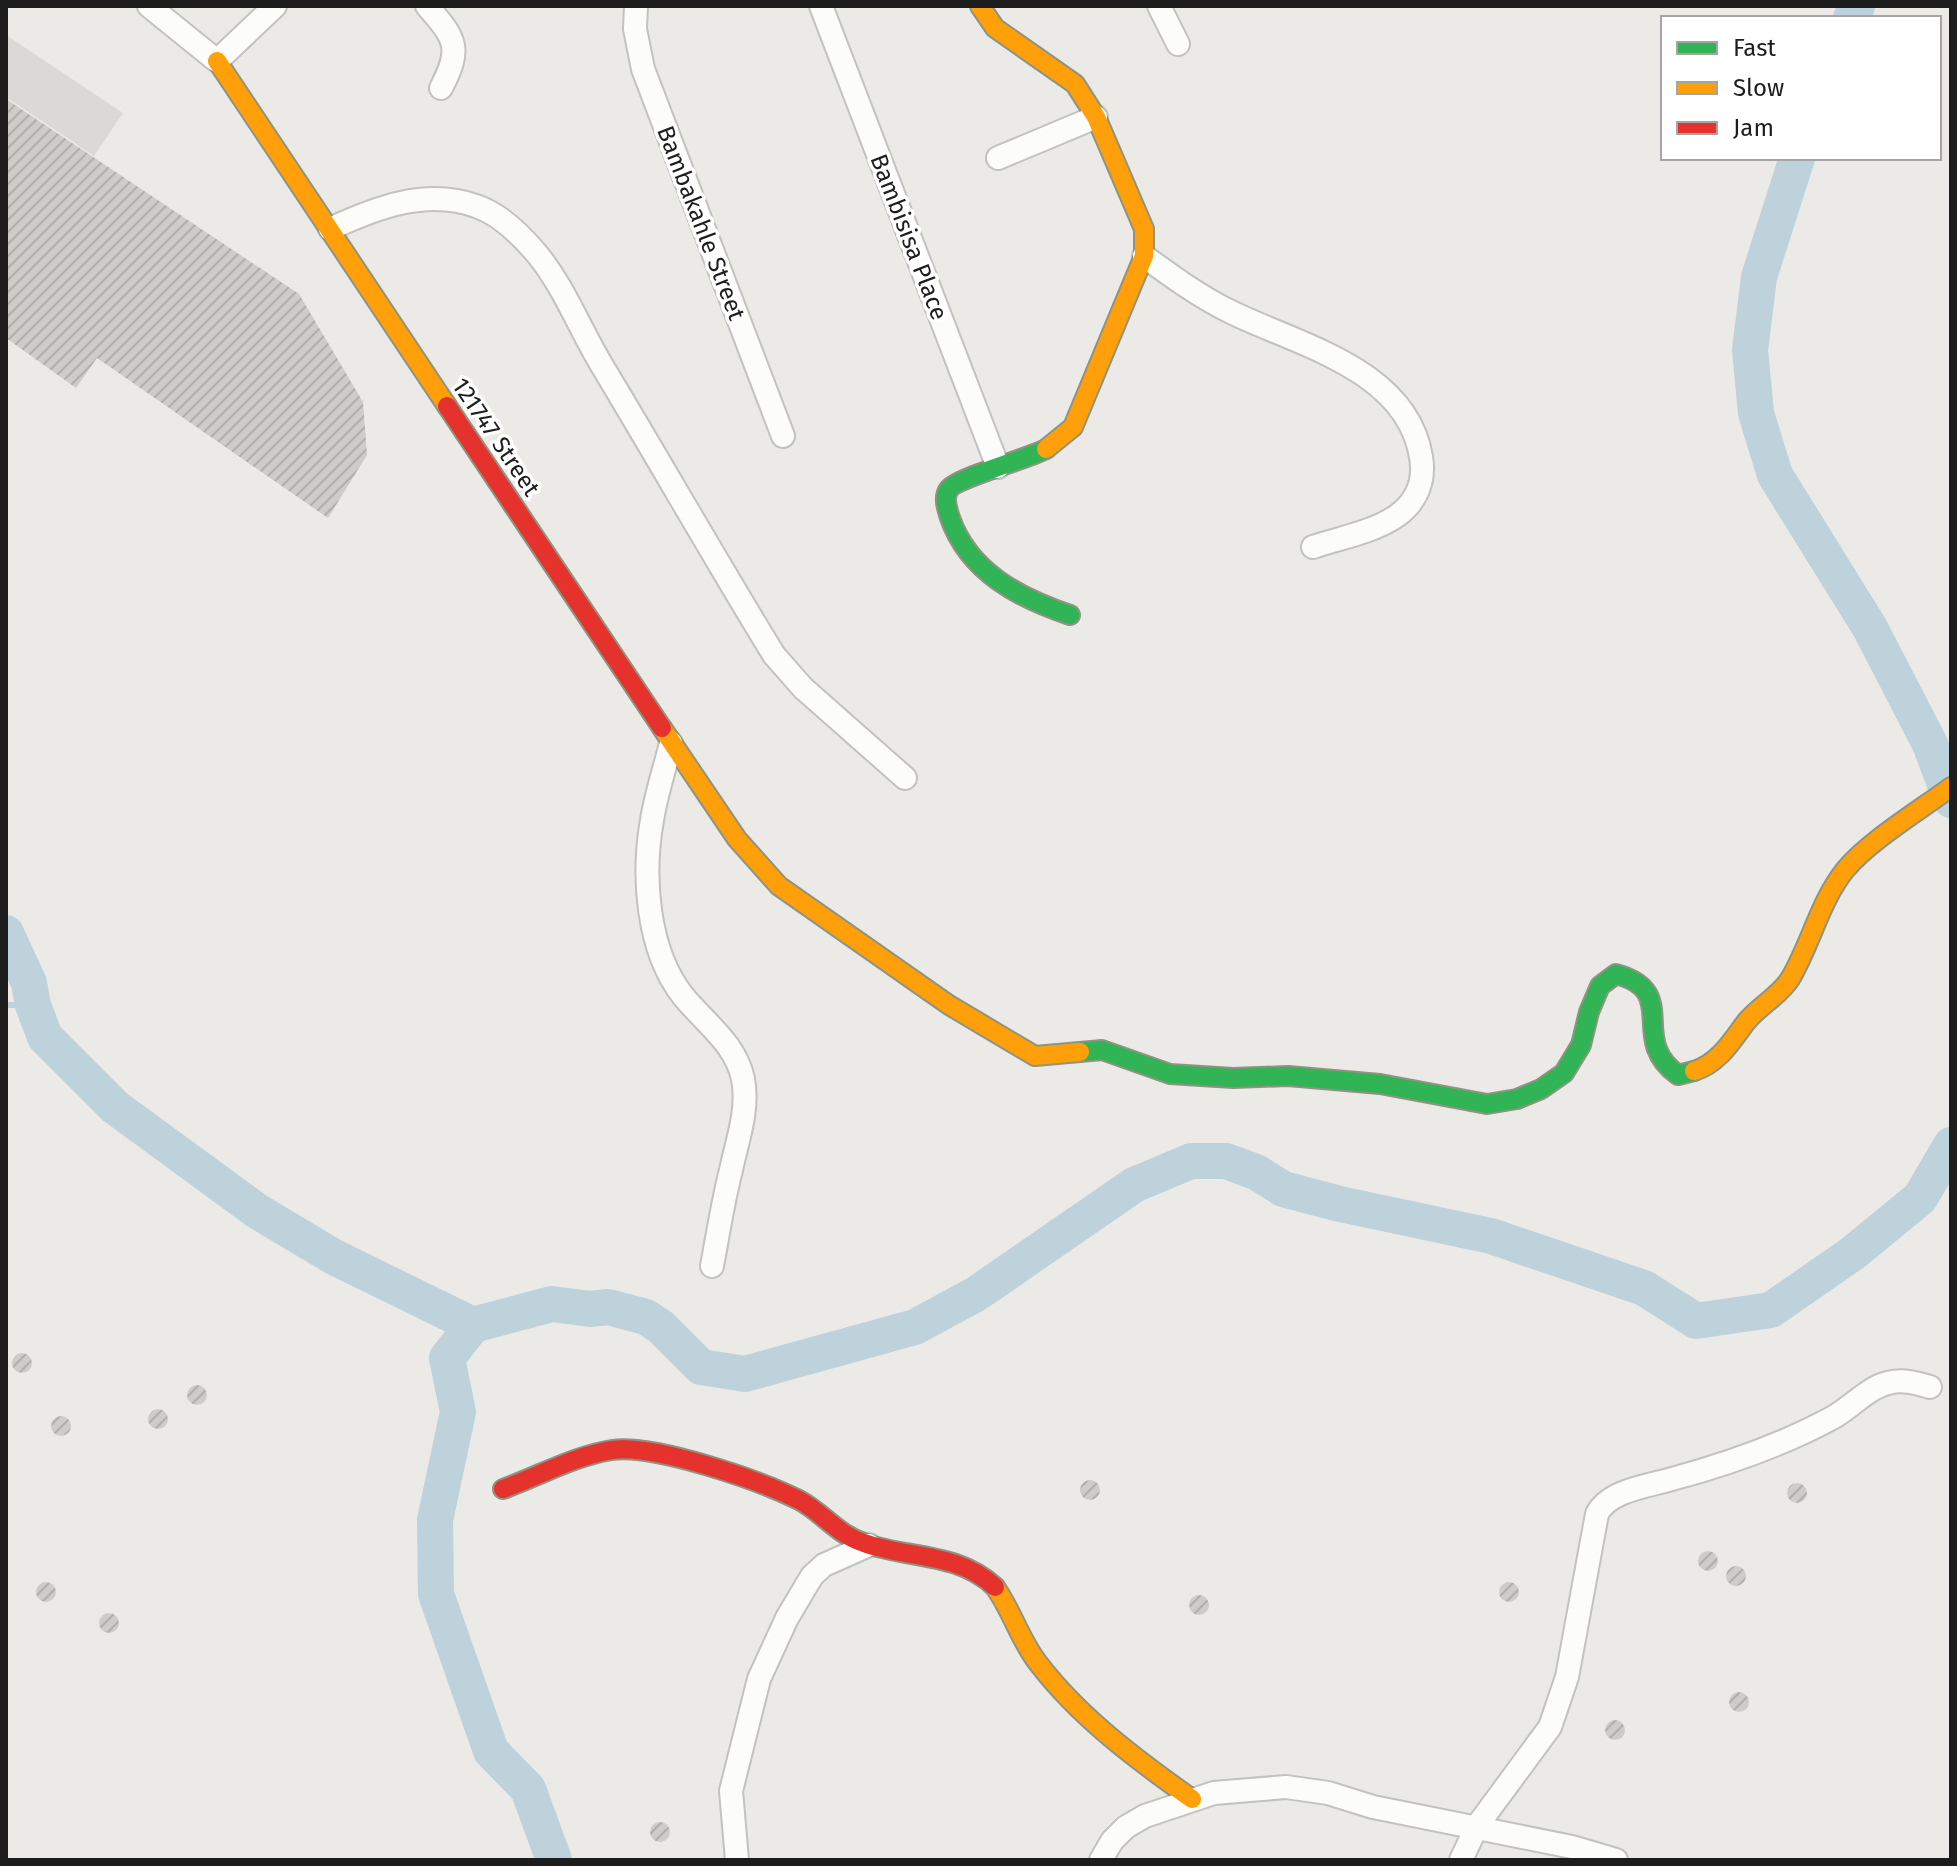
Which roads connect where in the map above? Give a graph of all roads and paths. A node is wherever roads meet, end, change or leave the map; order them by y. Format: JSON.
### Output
{"nodes":[{"id":1,"x":149,"y":6,"type":"edge"},
{"id":2,"x":275,"y":6,"type":"edge"},
{"id":3,"x":427,"y":6,"type":"edge"},
{"id":4,"x":636,"y":6,"type":"edge"},
{"id":5,"x":821,"y":6,"type":"edge"},
{"id":6,"x":980,"y":6,"type":"edge"},
{"id":7,"x":1159,"y":6,"type":"edge"},
{"id":8,"x":1178,"y":44,"type":"dead end"},
{"id":9,"x":217,"y":61,"type":"junction"},
{"id":10,"x":441,"y":88,"type":"dead end"},
{"id":11,"x":1096,"y":117,"type":"junction"},
{"id":12,"x":998,"y":158,"type":"dead end"},
{"id":13,"x":330,"y":229,"type":"junction"},
{"id":14,"x":1144,"y":256,"type":"junction"},
{"id":15,"x":783,"y":436,"type":"dead end"},
{"id":16,"x":998,"y":467,"type":"junction"},
{"id":17,"x":1313,"y":547,"type":"dead end"},
{"id":18,"x":1070,"y":615,"type":"dead end"},
{"id":19,"x":671,"y":743,"type":"junction"},
{"id":20,"x":905,"y":778,"type":"dead end"},
{"id":21,"x":1951,"y":787,"type":"edge"},
{"id":22,"x":712,"y":1266,"type":"dead end"},
{"id":23,"x":1930,"y":1387,"type":"dead end"},
{"id":24,"x":503,"y":1489,"type":"dead end"},
{"id":25,"x":869,"y":1545,"type":"junction"},
{"id":26,"x":1192,"y":1799,"type":"junction"},
{"id":27,"x":1477,"y":1826,"type":"junction"},
{"id":28,"x":737,"y":1860,"type":"edge"},
{"id":29,"x":1101,"y":1860,"type":"edge"},
{"id":30,"x":1461,"y":1860,"type":"edge"},
{"id":31,"x":1616,"y":1860,"type":"edge"}],
"edges":[{"from":1,"to":9,"type":"street"},
{"from":2,"to":9,"type":"street"},
{"from":3,"to":10,"type":"street"},
{"from":4,"to":15,"type":"street","name":"Bambakahle Street"},
{"from":5,"to":16,"type":"street","name":"Bambisisa Place"},
{"from":6,"to":11,"type":"street"},
{"from":7,"to":8,"type":"street"},
{"from":9,"to":13,"type":"street","name":"121747 Street"},
{"from":11,"to":12,"type":"street"},
{"from":11,"to":14,"type":"street"},
{"from":13,"to":19,"type":"street","name":"121747 Street"},
{"from":13,"to":20,"type":"street"},
{"from":14,"to":16,"type":"street"},
{"from":14,"to":17,"type":"street"},
{"from":16,"to":18,"type":"street"},
{"from":19,"to":21,"type":"street","name":"121747 Street"},
{"from":19,"to":22,"type":"street"},
{"from":23,"to":27,"type":"street"},
{"from":24,"to":25,"type":"street"},
{"from":25,"to":26,"type":"street"},
{"from":25,"to":28,"type":"street"},
{"from":26,"to":27,"type":"street"},
{"from":26,"to":29,"type":"street"},
{"from":27,"to":30,"type":"street"},
{"from":27,"to":31,"type":"street"}]}
